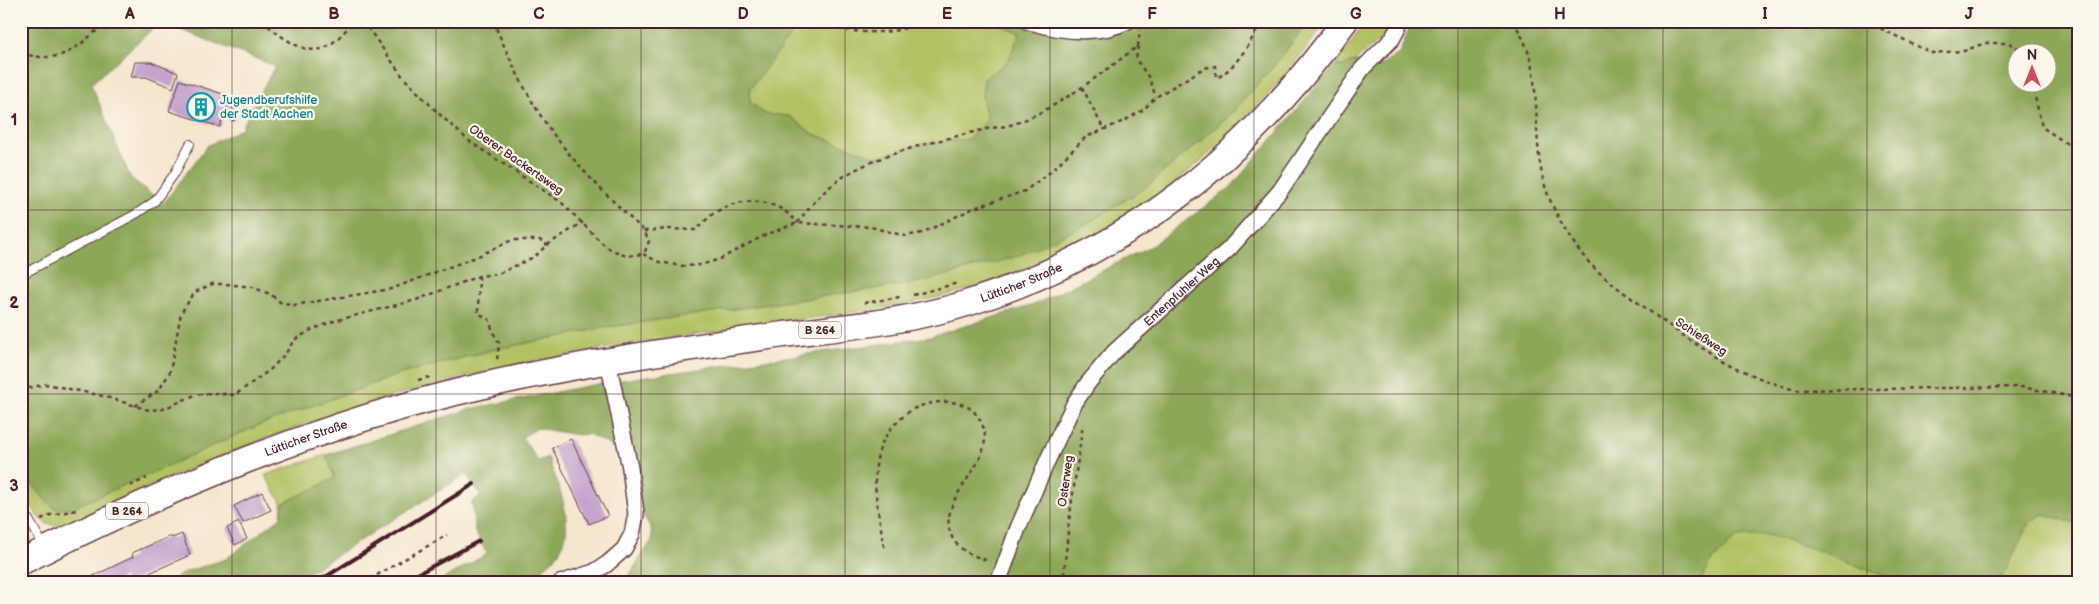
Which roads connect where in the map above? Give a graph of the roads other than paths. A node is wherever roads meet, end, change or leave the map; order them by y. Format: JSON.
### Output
{"nodes":[{"id":1,"x":1027,"y":21,"type":"edge"},
{"id":2,"x":1345,"y":21,"type":"edge"},
{"id":3,"x":1400,"y":21,"type":"edge"},
{"id":4,"x":1134,"y":24,"type":"edge"},
{"id":5,"x":190,"y":144,"type":"dead end"},
{"id":6,"x":21,"y":275,"type":"edge"},
{"id":7,"x":608,"y":361,"type":"junction"},
{"id":8,"x":21,"y":506,"type":"edge"},
{"id":9,"x":46,"y":550,"type":"junction"},
{"id":10,"x":21,"y":562,"type":"edge"},
{"id":11,"x":592,"y":577,"type":"edge"},
{"id":12,"x":560,"y":583,"type":"edge"},
{"id":13,"x":998,"y":583,"type":"edge"}],
"edges":[{"from":1,"to":4,"type":"street"},
{"from":2,"to":7,"type":"main road","name":"Lütticher Straße","number":"B 264"},
{"from":3,"to":13,"type":"street","name":"Entenpfuhler Weg"},
{"from":5,"to":6,"type":"lane"},
{"from":7,"to":9,"type":"main road","name":"Lütticher Straße","number":"B 264"},
{"from":7,"to":11,"type":"street"},
{"from":8,"to":9,"type":"lane"},
{"from":9,"to":10,"type":"main road","name":"Lütticher Straße","number":"B 264"},
{"from":11,"to":12,"type":"street"}]}
